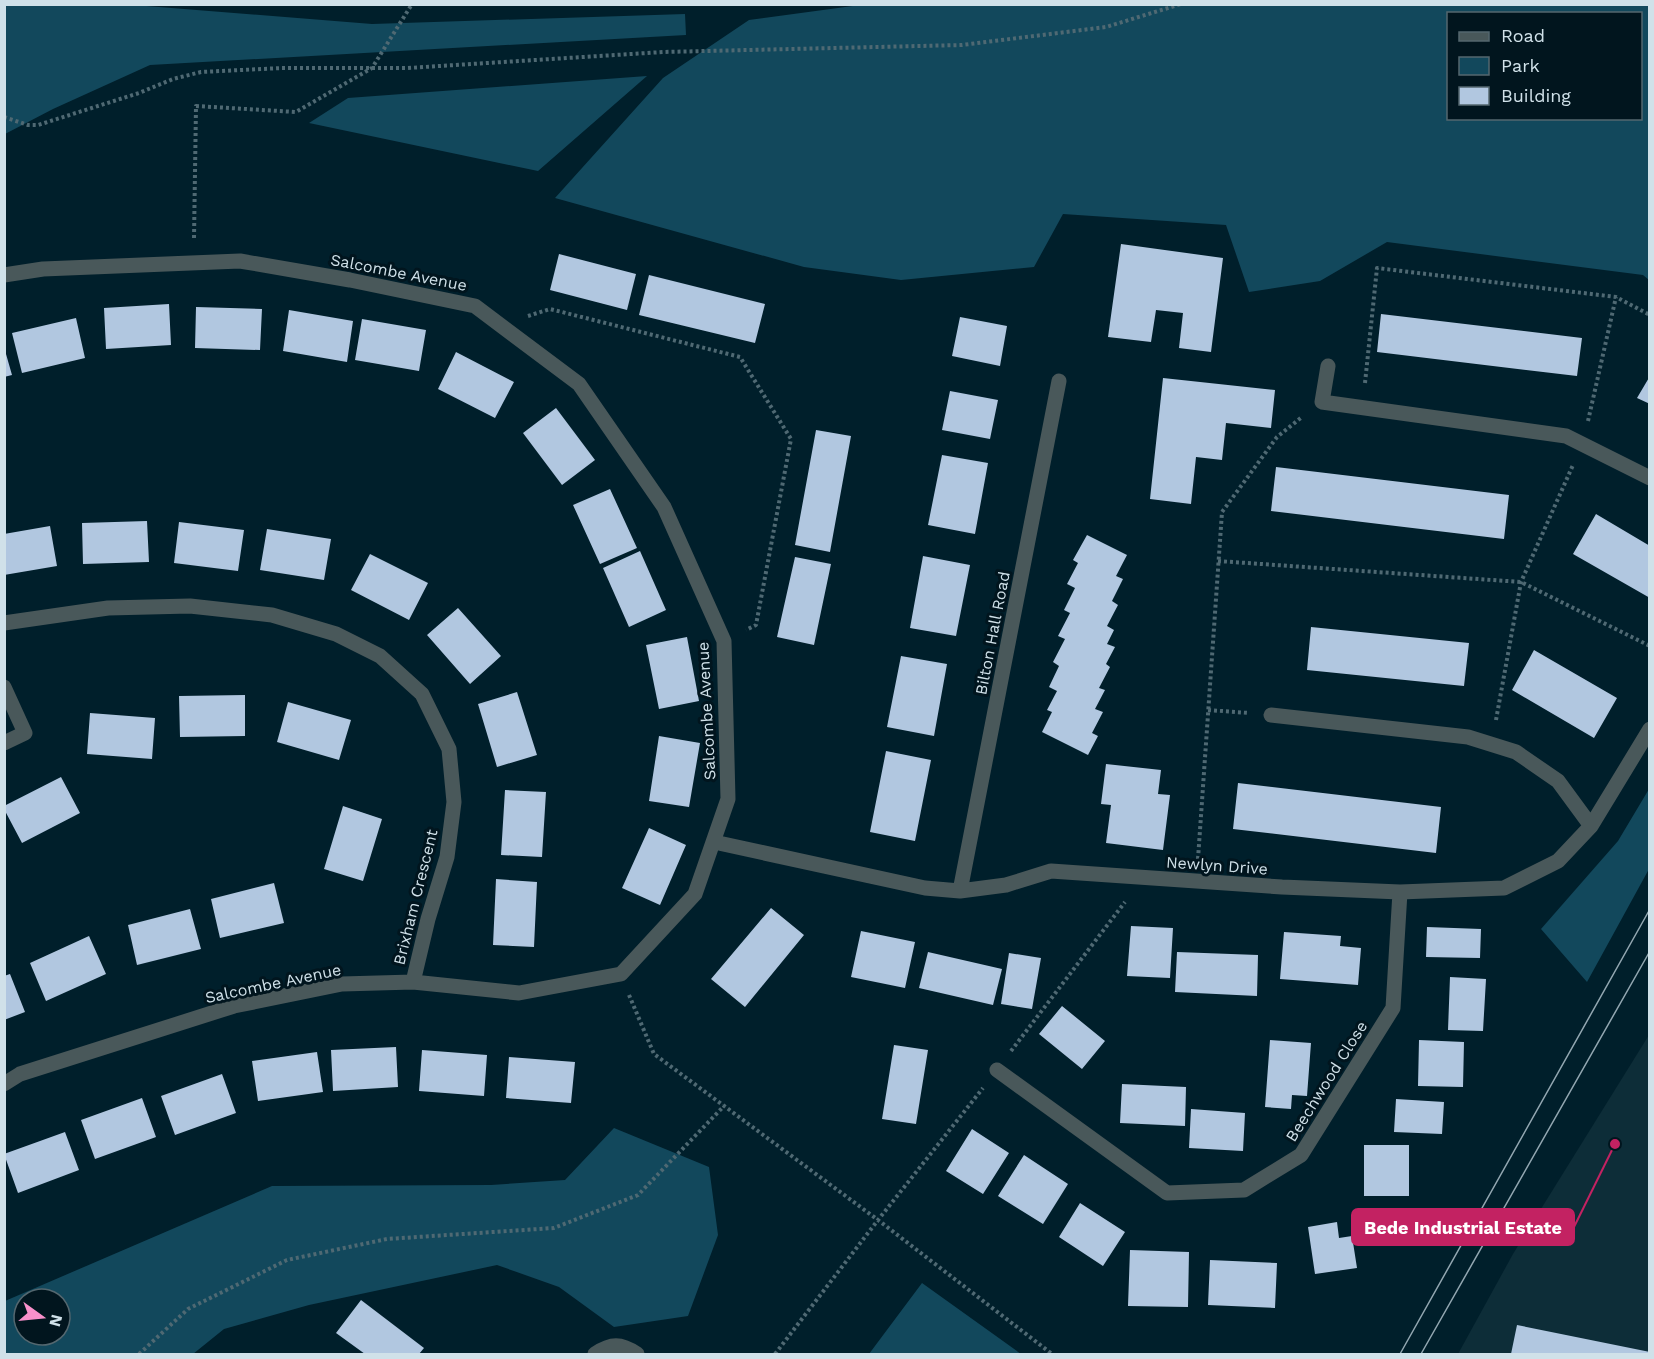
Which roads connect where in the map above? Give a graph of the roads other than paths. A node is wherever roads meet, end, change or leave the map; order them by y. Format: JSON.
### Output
{"nodes":[{"id":1,"x":4,"y":275,"type":"edge"},
{"id":2,"x":1328,"y":366,"type":"dead end"},
{"id":3,"x":1059,"y":381,"type":"dead end"},
{"id":4,"x":1650,"y":478,"type":"edge"},
{"id":5,"x":4,"y":623,"type":"edge"},
{"id":6,"x":4,"y":687,"type":"edge"},
{"id":7,"x":1271,"y":715,"type":"road end"},
{"id":8,"x":1650,"y":729,"type":"edge"},
{"id":9,"x":4,"y":743,"type":"edge"},
{"id":10,"x":1591,"y":826,"type":"junction"},
{"id":11,"x":714,"y":842,"type":"junction"},
{"id":12,"x":960,"y":891,"type":"junction"},
{"id":13,"x":1400,"y":892,"type":"junction"},
{"id":14,"x":413,"y":982,"type":"junction"},
{"id":15,"x":997,"y":1071,"type":"road end"},
{"id":16,"x":4,"y":1084,"type":"edge"},
{"id":17,"x":595,"y":1354,"type":"edge"},
{"id":18,"x":637,"y":1354,"type":"edge"}],
"edges":[{"from":1,"to":11,"type":"street","name":"Salcombe Avenue"},
{"from":2,"to":4,"type":"street"},
{"from":3,"to":12,"type":"street","name":"Bilton Hall Road"},
{"from":5,"to":14,"type":"street","name":"Brixham Crescent"},
{"from":6,"to":9,"type":"street"},
{"from":7,"to":10,"type":"street"},
{"from":8,"to":10,"type":"street","name":"Newlyn Drive"},
{"from":10,"to":13,"type":"street","name":"Newlyn Drive"},
{"from":11,"to":12,"type":"street","name":"Newlyn Drive"},
{"from":11,"to":14,"type":"street","name":"Salcombe Avenue"},
{"from":12,"to":13,"type":"street","name":"Newlyn Drive"},
{"from":13,"to":15,"type":"street","name":"Beechwood Close"},
{"from":14,"to":16,"type":"street","name":"Salcombe Avenue"},
{"from":17,"to":18,"type":"street"}]}
